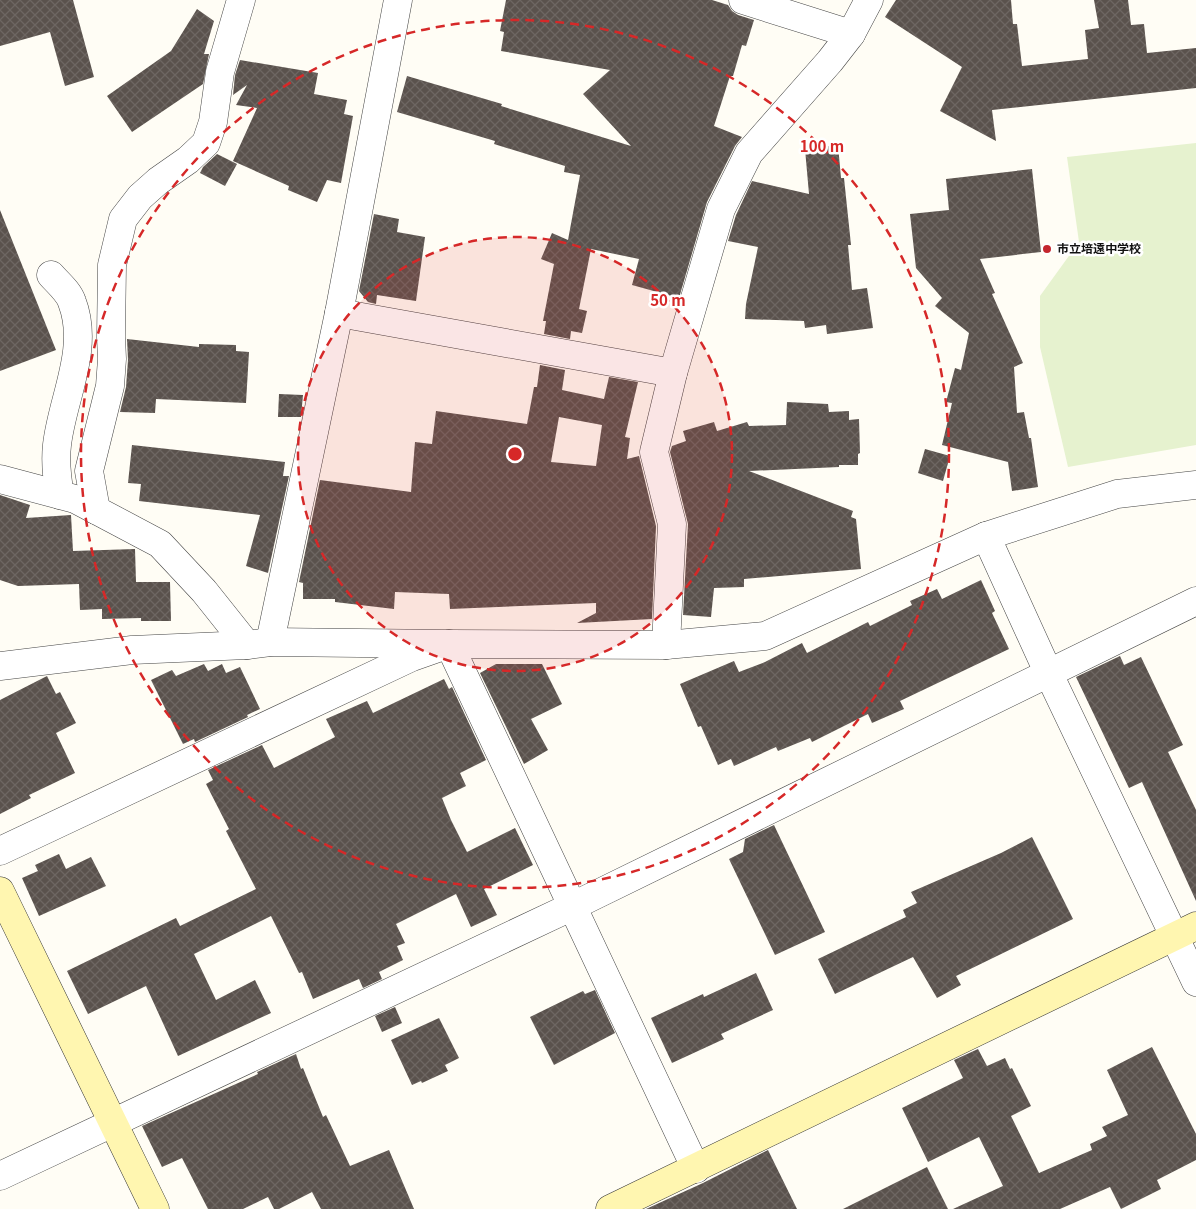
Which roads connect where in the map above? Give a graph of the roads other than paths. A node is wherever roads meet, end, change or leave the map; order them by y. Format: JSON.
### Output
{"nodes":[{"id":1,"x":242,"y":0,"type":"edge"},
{"id":2,"x":398,"y":0,"type":"edge"},
{"id":3,"x":743,"y":0,"type":"edge"},
{"id":4,"x":869,"y":0,"type":"edge"},
{"id":5,"x":851,"y":34,"type":"junction"},
{"id":6,"x":51,"y":275,"type":"dead end"},
{"id":7,"x":340,"y":313,"type":"junction"},
{"id":8,"x":673,"y":372,"type":"junction"},
{"id":9,"x":0,"y":479,"type":"edge"},
{"id":10,"x":1196,"y":484,"type":"edge"},
{"id":11,"x":60,"y":495,"type":"junction"},
{"id":12,"x":96,"y":510,"type":"junction"},
{"id":13,"x":986,"y":536,"type":"junction"},
{"id":14,"x":1196,"y":600,"type":"edge"},
{"id":15,"x":259,"y":643,"type":"junction"},
{"id":16,"x":449,"y":644,"type":"junction"},
{"id":17,"x":666,"y":645,"type":"junction"},
{"id":18,"x":0,"y":666,"type":"edge"},
{"id":19,"x":1048,"y":672,"type":"junction"},
{"id":20,"x":0,"y":851,"type":"edge"},
{"id":21,"x":0,"y":891,"type":"edge"},
{"id":22,"x":573,"y":906,"type":"junction"},
{"id":23,"x":1185,"y":932,"type":"edge"},
{"id":24,"x":1196,"y":982,"type":"edge"},
{"id":25,"x":113,"y":1123,"type":"junction"},
{"id":26,"x":696,"y":1169,"type":"junction"},
{"id":27,"x":0,"y":1176,"type":"edge"},
{"id":28,"x":155,"y":1209,"type":"edge"},
{"id":29,"x":610,"y":1209,"type":"edge"}],
"edges":[{"from":1,"to":12,"type":"street"},
{"from":2,"to":7,"type":"street"},
{"from":3,"to":5,"type":"street"},
{"from":4,"to":5,"type":"street"},
{"from":5,"to":8,"type":"street"},
{"from":6,"to":11,"type":"street"},
{"from":7,"to":8,"type":"street"},
{"from":7,"to":15,"type":"street"},
{"from":8,"to":17,"type":"street"},
{"from":9,"to":11,"type":"street"},
{"from":10,"to":13,"type":"street"},
{"from":11,"to":12,"type":"street"},
{"from":12,"to":15,"type":"street"},
{"from":13,"to":17,"type":"street"},
{"from":13,"to":19,"type":"street"},
{"from":14,"to":19,"type":"street"},
{"from":15,"to":16,"type":"street"},
{"from":15,"to":18,"type":"street"},
{"from":16,"to":17,"type":"street"},
{"from":16,"to":20,"type":"street"},
{"from":16,"to":22,"type":"street"},
{"from":19,"to":22,"type":"street"},
{"from":19,"to":23,"type":"street"},
{"from":21,"to":25,"type":"street"},
{"from":22,"to":25,"type":"street"},
{"from":22,"to":26,"type":"street"},
{"from":23,"to":24,"type":"street"},
{"from":23,"to":26,"type":"street"},
{"from":25,"to":27,"type":"street"},
{"from":25,"to":28,"type":"street"},
{"from":26,"to":29,"type":"street"}]}
